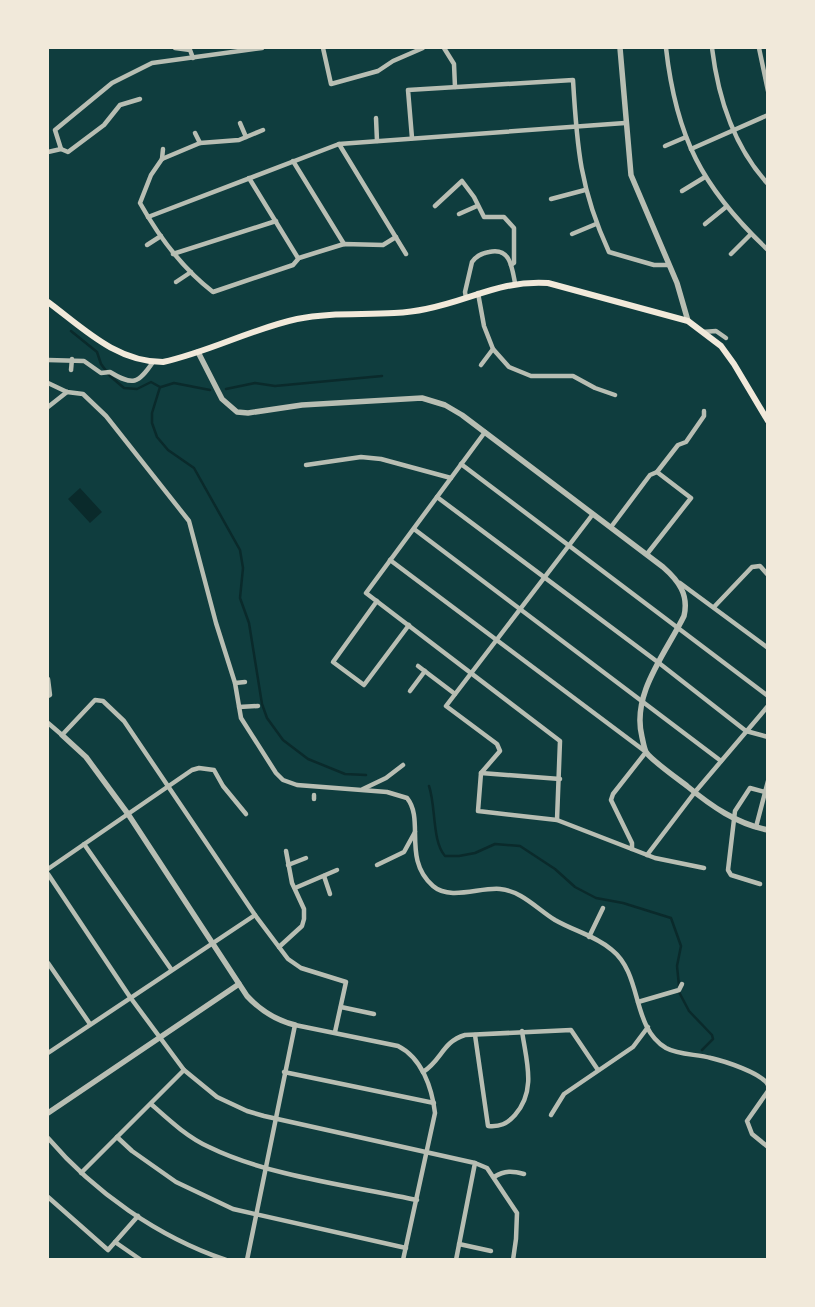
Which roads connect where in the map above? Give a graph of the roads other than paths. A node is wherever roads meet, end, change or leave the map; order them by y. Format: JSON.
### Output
{"nodes":[{"id":1,"x":175,"y":48,"type":"edge"},
{"id":2,"x":262,"y":48,"type":"edge"},
{"id":3,"x":323,"y":48,"type":"edge"},
{"id":4,"x":423,"y":48,"type":"edge"},
{"id":5,"x":444,"y":48,"type":"edge"},
{"id":6,"x":620,"y":48,"type":"edge"},
{"id":7,"x":666,"y":48,"type":"edge"},
{"id":8,"x":712,"y":48,"type":"edge"},
{"id":9,"x":759,"y":48,"type":"edge"},
{"id":10,"x":193,"y":58,"type":"junction"},
{"id":11,"x":455,"y":86,"type":"junction"},
{"id":12,"x":768,"y":91,"type":"edge"},
{"id":13,"x":140,"y":99,"type":"dead end"},
{"id":14,"x":768,"y":115,"type":"edge"},
{"id":15,"x":376,"y":118,"type":"dead end"},
{"id":16,"x":240,"y":123,"type":"dead end"},
{"id":17,"x":625,"y":123,"type":"junction"},
{"id":18,"x":576,"y":126,"type":"junction"},
{"id":19,"x":732,"y":129,"type":"junction"},
{"id":20,"x":263,"y":130,"type":"dead end"},
{"id":21,"x":195,"y":133,"type":"dead end"},
{"id":22,"x":246,"y":137,"type":"junction"},
{"id":23,"x":686,"y":137,"type":"junction"},
{"id":24,"x":412,"y":138,"type":"junction"},
{"id":25,"x":377,"y":141,"type":"junction"},
{"id":26,"x":200,"y":143,"type":"junction"},
{"id":27,"x":339,"y":144,"type":"junction"},
{"id":28,"x":665,"y":146,"type":"dead end"},
{"id":29,"x":691,"y":148,"type":"junction"},
{"id":30,"x":61,"y":149,"type":"junction"},
{"id":31,"x":163,"y":149,"type":"dead end"},
{"id":32,"x":48,"y":152,"type":"edge"},
{"id":33,"x":162,"y":159,"type":"junction"},
{"id":34,"x":293,"y":161,"type":"junction"},
{"id":35,"x":704,"y":177,"type":"junction"},
{"id":36,"x":249,"y":178,"type":"junction"},
{"id":37,"x":768,"y":184,"type":"edge"},
{"id":38,"x":585,"y":190,"type":"junction"},
{"id":39,"x":682,"y":191,"type":"dead end"},
{"id":40,"x":551,"y":199,"type":"dead end"},
{"id":41,"x":435,"y":206,"type":"dead end"},
{"id":42,"x":477,"y":206,"type":"junction"},
{"id":43,"x":726,"y":207,"type":"junction"},
{"id":44,"x":459,"y":214,"type":"dead end"},
{"id":45,"x":148,"y":217,"type":"junction"},
{"id":46,"x":276,"y":222,"type":"junction"},
{"id":47,"x":596,"y":224,"type":"junction"},
{"id":48,"x":705,"y":224,"type":"dead end"},
{"id":49,"x":572,"y":234,"type":"dead end"},
{"id":50,"x":751,"y":234,"type":"junction"},
{"id":51,"x":161,"y":236,"type":"junction"},
{"id":52,"x":396,"y":237,"type":"junction"},
{"id":53,"x":344,"y":244,"type":"junction"},
{"id":54,"x":146,"y":245,"type":"dead end"},
{"id":55,"x":768,"y":250,"type":"edge"},
{"id":56,"x":173,"y":254,"type":"junction"},
{"id":57,"x":406,"y":254,"type":"dead end"},
{"id":58,"x":731,"y":254,"type":"dead end"},
{"id":59,"x":298,"y":258,"type":"junction"},
{"id":60,"x":511,"y":265,"type":"junction"},
{"id":61,"x":669,"y":265,"type":"junction"},
{"id":62,"x":191,"y":272,"type":"junction"},
{"id":63,"x":176,"y":282,"type":"dead end"},
{"id":64,"x":515,"y":283,"type":"junction"},
{"id":65,"x":478,"y":293,"type":"junction"},
{"id":66,"x":466,"y":298,"type":"junction"},
{"id":67,"x":48,"y":302,"type":"edge"},
{"id":68,"x":688,"y":321,"type":"junction"},
{"id":69,"x":702,"y":332,"type":"junction"},
{"id":70,"x":726,"y":338,"type":"dead end"},
{"id":71,"x":493,"y":349,"type":"junction"},
{"id":72,"x":198,"y":352,"type":"junction"},
{"id":73,"x":72,"y":359,"type":"junction"},
{"id":74,"x":48,"y":360,"type":"edge"},
{"id":75,"x":153,"y":362,"type":"junction"},
{"id":76,"x":481,"y":364,"type":"dead end"},
{"id":77,"x":71,"y":370,"type":"dead end"},
{"id":78,"x":48,"y":383,"type":"edge"},
{"id":79,"x":67,"y":392,"type":"junction"},
{"id":80,"x":615,"y":394,"type":"dead end"},
{"id":81,"x":48,"y":407,"type":"edge"},
{"id":82,"x":704,"y":411,"type":"dead end"},
{"id":83,"x":768,"y":421,"type":"edge"},
{"id":84,"x":485,"y":432,"type":"junction"},
{"id":85,"x":461,"y":464,"type":"junction"},
{"id":86,"x":306,"y":465,"type":"dead end"},
{"id":87,"x":657,"y":472,"type":"junction"},
{"id":88,"x":451,"y":478,"type":"junction"},
{"id":89,"x":437,"y":498,"type":"junction"},
{"id":90,"x":593,"y":514,"type":"junction"},
{"id":91,"x":610,"y":527,"type":"junction"},
{"id":92,"x":414,"y":529,"type":"junction"},
{"id":93,"x":568,"y":545,"type":"junction"},
{"id":94,"x":647,"y":554,"type":"junction"},
{"id":95,"x":390,"y":560,"type":"junction"},
{"id":96,"x":767,"y":574,"type":"edge"},
{"id":97,"x":544,"y":578,"type":"junction"},
{"id":98,"x":680,"y":583,"type":"junction"},
{"id":99,"x":377,"y":601,"type":"junction"},
{"id":100,"x":714,"y":607,"type":"junction"},
{"id":101,"x":520,"y":609,"type":"junction"},
{"id":102,"x":409,"y":625,"type":"junction"},
{"id":103,"x":678,"y":629,"type":"junction"},
{"id":104,"x":496,"y":641,"type":"junction"},
{"id":105,"x":768,"y":648,"type":"edge"},
{"id":106,"x":659,"y":663,"type":"junction"},
{"id":107,"x":418,"y":666,"type":"dead end"},
{"id":108,"x":425,"y":671,"type":"junction"},
{"id":109,"x":472,"y":673,"type":"junction"},
{"id":110,"x":48,"y":679,"type":"edge"},
{"id":111,"x":245,"y":682,"type":"dead end"},
{"id":112,"x":236,"y":683,"type":"junction"},
{"id":113,"x":410,"y":691,"type":"dead end"},
{"id":114,"x":455,"y":694,"type":"junction"},
{"id":115,"x":48,"y":696,"type":"edge"},
{"id":116,"x":768,"y":696,"type":"edge"},
{"id":117,"x":642,"y":701,"type":"junction"},
{"id":118,"x":258,"y":706,"type":"dead end"},
{"id":119,"x":768,"y":706,"type":"edge"},
{"id":120,"x":239,"y":707,"type":"junction"},
{"id":121,"x":48,"y":723,"type":"edge"},
{"id":122,"x":746,"y":731,"type":"junction"},
{"id":123,"x":62,"y":735,"type":"junction"},
{"id":124,"x":768,"y":737,"type":"edge"},
{"id":125,"x":646,"y":752,"type":"junction"},
{"id":126,"x":721,"y":761,"type":"junction"},
{"id":127,"x":403,"y":765,"type":"dead end"},
{"id":128,"x":481,"y":773,"type":"junction"},
{"id":129,"x":560,"y":780,"type":"junction"},
{"id":130,"x":768,"y":781,"type":"edge"},
{"id":131,"x":170,"y":786,"type":"junction"},
{"id":132,"x":363,"y":789,"type":"junction"},
{"id":133,"x":695,"y":792,"type":"junction"},
{"id":134,"x":765,"y":792,"type":"junction"},
{"id":135,"x":128,"y":814,"type":"junction"},
{"id":136,"x":246,"y":814,"type":"dead end"},
{"id":137,"x":733,"y":819,"type":"junction"},
{"id":138,"x":557,"y":820,"type":"junction"},
{"id":139,"x":756,"y":827,"type":"junction"},
{"id":140,"x":768,"y":830,"type":"edge"},
{"id":141,"x":414,"y":832,"type":"junction"},
{"id":142,"x":84,"y":844,"type":"junction"},
{"id":143,"x":632,"y":849,"type":"junction"},
{"id":144,"x":286,"y":851,"type":"dead end"},
{"id":145,"x":647,"y":855,"type":"junction"},
{"id":146,"x":306,"y":858,"type":"dead end"},
{"id":147,"x":288,"y":865,"type":"junction"},
{"id":148,"x":377,"y":865,"type":"dead end"},
{"id":149,"x":704,"y":868,"type":"dead end"},
{"id":150,"x":48,"y":869,"type":"edge"},
{"id":151,"x":337,"y":870,"type":"dead end"},
{"id":152,"x":48,"y":874,"type":"edge"},
{"id":153,"x":324,"y":876,"type":"junction"},
{"id":154,"x":760,"y":884,"type":"dead end"},
{"id":155,"x":295,"y":888,"type":"junction"},
{"id":156,"x":330,"y":894,"type":"dead end"},
{"id":157,"x":603,"y":908,"type":"dead end"},
{"id":158,"x":255,"y":915,"type":"junction"},
{"id":159,"x":589,"y":937,"type":"junction"},
{"id":160,"x":212,"y":942,"type":"junction"},
{"id":161,"x":278,"y":947,"type":"junction"},
{"id":162,"x":48,"y":963,"type":"edge"},
{"id":163,"x":171,"y":969,"type":"junction"},
{"id":164,"x":239,"y":984,"type":"junction"},
{"id":165,"x":682,"y":984,"type":"dead end"},
{"id":166,"x":130,"y":997,"type":"junction"},
{"id":167,"x":638,"y":1002,"type":"junction"},
{"id":168,"x":341,"y":1007,"type":"junction"},
{"id":169,"x":374,"y":1014,"type":"dead end"},
{"id":170,"x":90,"y":1024,"type":"junction"},
{"id":171,"x":294,"y":1025,"type":"junction"},
{"id":172,"x":648,"y":1027,"type":"junction"},
{"id":173,"x":522,"y":1031,"type":"junction"},
{"id":174,"x":335,"y":1032,"type":"junction"},
{"id":175,"x":475,"y":1034,"type":"junction"},
{"id":176,"x":160,"y":1039,"type":"junction"},
{"id":177,"x":48,"y":1052,"type":"edge"},
{"id":178,"x":184,"y":1070,"type":"junction"},
{"id":179,"x":598,"y":1070,"type":"junction"},
{"id":180,"x":284,"y":1072,"type":"junction"},
{"id":181,"x":423,"y":1072,"type":"junction"},
{"id":182,"x":767,"y":1084,"type":"edge"},
{"id":183,"x":768,"y":1091,"type":"edge"},
{"id":184,"x":434,"y":1103,"type":"junction"},
{"id":185,"x":151,"y":1104,"type":"junction"},
{"id":186,"x":48,"y":1113,"type":"edge"},
{"id":187,"x":551,"y":1115,"type":"dead end"},
{"id":188,"x":275,"y":1118,"type":"junction"},
{"id":189,"x":117,"y":1137,"type":"junction"},
{"id":190,"x":48,"y":1138,"type":"edge"},
{"id":191,"x":768,"y":1147,"type":"edge"},
{"id":192,"x":427,"y":1150,"type":"junction"},
{"id":193,"x":475,"y":1163,"type":"junction"},
{"id":194,"x":265,"y":1168,"type":"junction"},
{"id":195,"x":81,"y":1173,"type":"junction"},
{"id":196,"x":524,"y":1174,"type":"dead end"},
{"id":197,"x":494,"y":1177,"type":"junction"},
{"id":198,"x":48,"y":1197,"type":"edge"},
{"id":199,"x":417,"y":1200,"type":"junction"},
{"id":200,"x":138,"y":1216,"type":"junction"},
{"id":201,"x":256,"y":1216,"type":"junction"},
{"id":202,"x":115,"y":1242,"type":"junction"},
{"id":203,"x":459,"y":1244,"type":"junction"},
{"id":204,"x":406,"y":1248,"type":"junction"},
{"id":205,"x":491,"y":1251,"type":"dead end"},
{"id":206,"x":140,"y":1260,"type":"edge"},
{"id":207,"x":226,"y":1260,"type":"edge"},
{"id":208,"x":247,"y":1260,"type":"edge"},
{"id":209,"x":404,"y":1260,"type":"edge"},
{"id":210,"x":456,"y":1260,"type":"edge"},
{"id":211,"x":513,"y":1260,"type":"edge"}],
"edges":[{"from":1,"to":10,"type":"street"},
{"from":2,"to":10,"type":"street"},
{"from":3,"to":4,"type":"street"},
{"from":5,"to":11,"type":"street"},
{"from":6,"to":17,"type":"street"},
{"from":7,"to":23,"type":"street"},
{"from":8,"to":19,"type":"street"},
{"from":9,"to":12,"type":"street"},
{"from":10,"to":30,"type":"street"},
{"from":11,"to":18,"type":"street"},
{"from":11,"to":24,"type":"street"},
{"from":13,"to":30,"type":"street"},
{"from":14,"to":19,"type":"street"},
{"from":15,"to":25,"type":"street"},
{"from":16,"to":22,"type":"street"},
{"from":17,"to":18,"type":"street"},
{"from":17,"to":61,"type":"street"},
{"from":18,"to":24,"type":"street"},
{"from":18,"to":38,"type":"street"},
{"from":19,"to":29,"type":"street"},
{"from":19,"to":37,"type":"street"},
{"from":20,"to":22,"type":"street"},
{"from":21,"to":26,"type":"street"},
{"from":22,"to":26,"type":"street"},
{"from":23,"to":28,"type":"street"},
{"from":23,"to":29,"type":"street"},
{"from":24,"to":25,"type":"street"},
{"from":25,"to":27,"type":"street"},
{"from":26,"to":33,"type":"street"},
{"from":27,"to":34,"type":"street"},
{"from":27,"to":52,"type":"street"},
{"from":29,"to":35,"type":"street"},
{"from":30,"to":32,"type":"street"},
{"from":31,"to":33,"type":"street"},
{"from":33,"to":45,"type":"street"},
{"from":34,"to":36,"type":"street"},
{"from":34,"to":53,"type":"street"},
{"from":35,"to":39,"type":"street"},
{"from":35,"to":43,"type":"street"},
{"from":36,"to":45,"type":"street"},
{"from":36,"to":46,"type":"street"},
{"from":38,"to":40,"type":"street"},
{"from":38,"to":47,"type":"street"},
{"from":41,"to":42,"type":"street"},
{"from":42,"to":44,"type":"street"},
{"from":42,"to":60,"type":"street"},
{"from":43,"to":48,"type":"street"},
{"from":43,"to":50,"type":"street"},
{"from":45,"to":51,"type":"street"},
{"from":46,"to":56,"type":"street"},
{"from":46,"to":59,"type":"street"},
{"from":47,"to":49,"type":"street"},
{"from":47,"to":61,"type":"street"},
{"from":50,"to":55,"type":"street"},
{"from":50,"to":58,"type":"street"},
{"from":51,"to":54,"type":"street"},
{"from":51,"to":56,"type":"street"},
{"from":52,"to":53,"type":"street"},
{"from":52,"to":57,"type":"street"},
{"from":53,"to":59,"type":"street"},
{"from":56,"to":62,"type":"street"},
{"from":59,"to":62,"type":"street"},
{"from":60,"to":64,"type":"street"},
{"from":60,"to":66,"type":"street"},
{"from":61,"to":68,"type":"street"},
{"from":62,"to":63,"type":"street"},
{"from":64,"to":65,"type":"main road"},
{"from":64,"to":68,"type":"main road"},
{"from":65,"to":66,"type":"main road"},
{"from":65,"to":71,"type":"street"},
{"from":66,"to":72,"type":"main road"},
{"from":67,"to":75,"type":"main road"},
{"from":68,"to":69,"type":"main road"},
{"from":69,"to":70,"type":"street"},
{"from":69,"to":83,"type":"main road"},
{"from":71,"to":76,"type":"street"},
{"from":71,"to":80,"type":"street"},
{"from":72,"to":75,"type":"main road"},
{"from":72,"to":84,"type":"street"},
{"from":73,"to":74,"type":"street"},
{"from":73,"to":75,"type":"street"},
{"from":73,"to":77,"type":"street"},
{"from":78,"to":79,"type":"street"},
{"from":79,"to":81,"type":"street"},
{"from":79,"to":112,"type":"street"},
{"from":82,"to":87,"type":"street"},
{"from":84,"to":85,"type":"street"},
{"from":84,"to":90,"type":"street"},
{"from":85,"to":88,"type":"street"},
{"from":85,"to":93,"type":"street"},
{"from":86,"to":88,"type":"street"},
{"from":87,"to":91,"type":"street"},
{"from":87,"to":94,"type":"street"},
{"from":88,"to":89,"type":"street"},
{"from":89,"to":92,"type":"street"},
{"from":89,"to":97,"type":"street"},
{"from":90,"to":91,"type":"street"},
{"from":90,"to":93,"type":"street"},
{"from":91,"to":94,"type":"street"},
{"from":92,"to":95,"type":"street"},
{"from":92,"to":101,"type":"street"},
{"from":93,"to":97,"type":"street"},
{"from":93,"to":103,"type":"street"},
{"from":94,"to":98,"type":"street"},
{"from":95,"to":99,"type":"street"},
{"from":95,"to":104,"type":"street"},
{"from":96,"to":100,"type":"street"},
{"from":97,"to":101,"type":"street"},
{"from":97,"to":106,"type":"street"},
{"from":98,"to":100,"type":"street"},
{"from":98,"to":103,"type":"street"},
{"from":99,"to":102,"type":"street"},
{"from":99,"to":102,"type":"street"},
{"from":100,"to":105,"type":"street"},
{"from":101,"to":104,"type":"street"},
{"from":101,"to":117,"type":"street"},
{"from":102,"to":109,"type":"street"},
{"from":103,"to":106,"type":"street"},
{"from":103,"to":116,"type":"street"},
{"from":104,"to":109,"type":"street"},
{"from":104,"to":125,"type":"street"},
{"from":106,"to":117,"type":"street"},
{"from":106,"to":122,"type":"street"},
{"from":107,"to":108,"type":"street"},
{"from":108,"to":113,"type":"street"},
{"from":108,"to":114,"type":"street"},
{"from":109,"to":114,"type":"street"},
{"from":109,"to":129,"type":"street"},
{"from":110,"to":115,"type":"street"},
{"from":111,"to":112,"type":"street"},
{"from":112,"to":120,"type":"street"},
{"from":114,"to":128,"type":"street"},
{"from":117,"to":125,"type":"street"},
{"from":117,"to":126,"type":"street"},
{"from":118,"to":120,"type":"street"},
{"from":119,"to":122,"type":"street"},
{"from":120,"to":132,"type":"street"},
{"from":121,"to":123,"type":"street"},
{"from":122,"to":124,"type":"street"},
{"from":122,"to":126,"type":"street"},
{"from":123,"to":131,"type":"street"},
{"from":123,"to":135,"type":"street"},
{"from":125,"to":133,"type":"street"},
{"from":125,"to":143,"type":"street"},
{"from":126,"to":133,"type":"street"},
{"from":127,"to":132,"type":"street"},
{"from":128,"to":129,"type":"street"},
{"from":128,"to":138,"type":"street"},
{"from":129,"to":138,"type":"street"},
{"from":130,"to":134,"type":"street"},
{"from":131,"to":135,"type":"street"},
{"from":131,"to":136,"type":"street"},
{"from":131,"to":158,"type":"street"},
{"from":132,"to":141,"type":"street"},
{"from":133,"to":137,"type":"street"},
{"from":133,"to":145,"type":"street"},
{"from":134,"to":137,"type":"street"},
{"from":134,"to":139,"type":"street"},
{"from":135,"to":142,"type":"street"},
{"from":135,"to":160,"type":"street"},
{"from":137,"to":139,"type":"street"},
{"from":137,"to":154,"type":"street"},
{"from":138,"to":143,"type":"street"},
{"from":139,"to":140,"type":"street"},
{"from":141,"to":148,"type":"street"},
{"from":141,"to":159,"type":"street"},
{"from":142,"to":150,"type":"street"},
{"from":142,"to":163,"type":"street"},
{"from":143,"to":145,"type":"street"},
{"from":144,"to":147,"type":"street"},
{"from":145,"to":149,"type":"street"},
{"from":146,"to":147,"type":"street"},
{"from":147,"to":155,"type":"street"},
{"from":151,"to":153,"type":"street"},
{"from":152,"to":166,"type":"street"},
{"from":153,"to":155,"type":"street"},
{"from":153,"to":156,"type":"street"},
{"from":155,"to":161,"type":"street"},
{"from":157,"to":159,"type":"street"},
{"from":158,"to":160,"type":"street"},
{"from":158,"to":161,"type":"street"},
{"from":159,"to":167,"type":"street"},
{"from":160,"to":163,"type":"street"},
{"from":160,"to":164,"type":"street"},
{"from":161,"to":168,"type":"street"},
{"from":162,"to":170,"type":"street"},
{"from":163,"to":166,"type":"street"},
{"from":164,"to":171,"type":"street"},
{"from":164,"to":176,"type":"street"},
{"from":165,"to":167,"type":"street"},
{"from":166,"to":170,"type":"street"},
{"from":166,"to":176,"type":"street"},
{"from":167,"to":172,"type":"street"},
{"from":168,"to":169,"type":"street"},
{"from":168,"to":174,"type":"street"},
{"from":170,"to":177,"type":"street"},
{"from":171,"to":174,"type":"street"},
{"from":171,"to":180,"type":"street"},
{"from":172,"to":179,"type":"street"},
{"from":172,"to":182,"type":"street"},
{"from":173,"to":175,"type":"street"},
{"from":173,"to":175,"type":"street"},
{"from":173,"to":179,"type":"street"},
{"from":174,"to":181,"type":"street"},
{"from":175,"to":181,"type":"street"},
{"from":176,"to":178,"type":"street"},
{"from":176,"to":186,"type":"street"},
{"from":178,"to":185,"type":"street"},
{"from":178,"to":188,"type":"street"},
{"from":179,"to":187,"type":"street"},
{"from":180,"to":184,"type":"street"},
{"from":180,"to":188,"type":"street"},
{"from":181,"to":184,"type":"street"},
{"from":183,"to":191,"type":"street"},
{"from":184,"to":192,"type":"street"},
{"from":185,"to":189,"type":"street"},
{"from":185,"to":194,"type":"street"},
{"from":188,"to":192,"type":"street"},
{"from":188,"to":194,"type":"street"},
{"from":189,"to":195,"type":"street"},
{"from":189,"to":201,"type":"street"},
{"from":190,"to":195,"type":"street"},
{"from":192,"to":193,"type":"street"},
{"from":192,"to":199,"type":"street"},
{"from":193,"to":197,"type":"street"},
{"from":193,"to":203,"type":"street"},
{"from":194,"to":199,"type":"street"},
{"from":194,"to":201,"type":"street"},
{"from":195,"to":200,"type":"street"},
{"from":196,"to":197,"type":"street"},
{"from":197,"to":211,"type":"street"},
{"from":198,"to":202,"type":"street"},
{"from":199,"to":204,"type":"street"},
{"from":200,"to":202,"type":"street"},
{"from":200,"to":207,"type":"street"},
{"from":201,"to":204,"type":"street"},
{"from":201,"to":208,"type":"street"},
{"from":202,"to":206,"type":"street"},
{"from":203,"to":205,"type":"street"},
{"from":203,"to":210,"type":"street"},
{"from":204,"to":209,"type":"street"}]}
